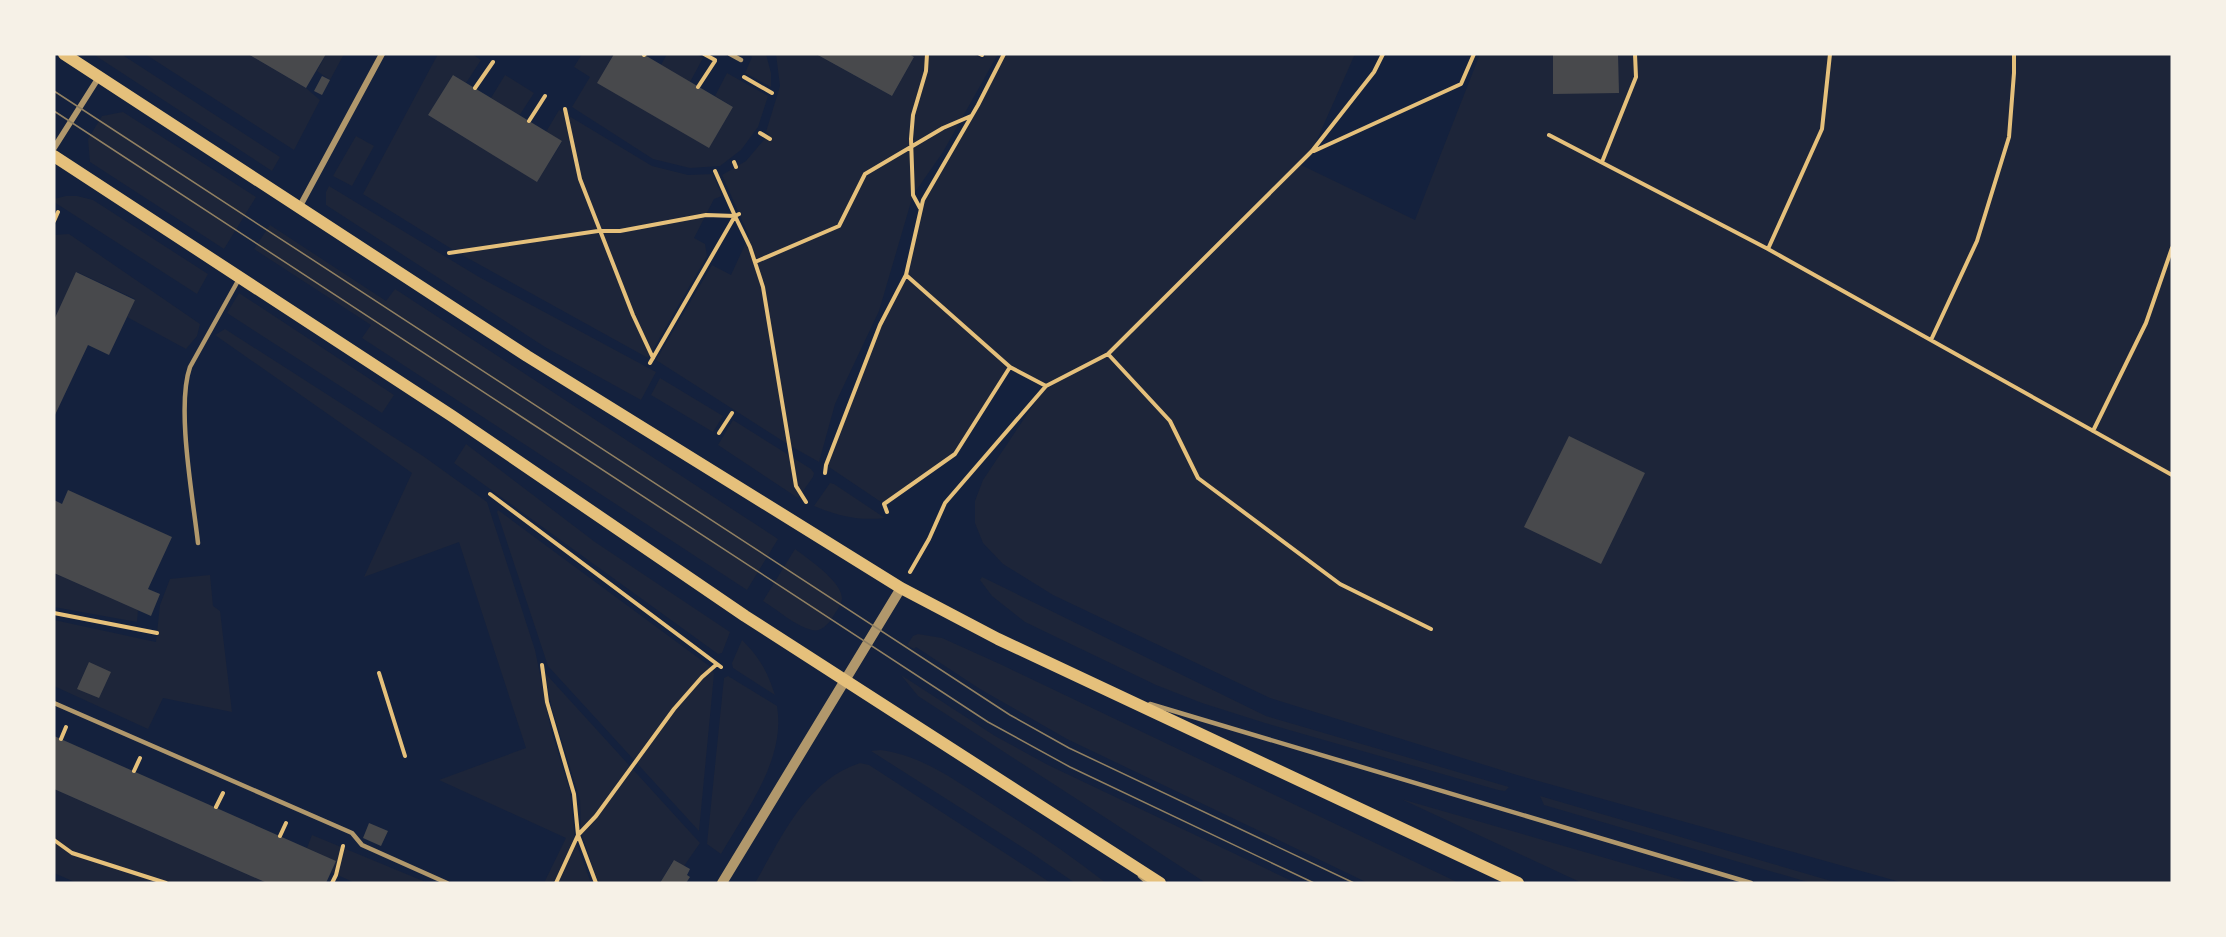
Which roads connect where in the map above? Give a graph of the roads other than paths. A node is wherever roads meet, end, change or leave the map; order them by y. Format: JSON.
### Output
{"nodes":[{"id":1,"x":64,"y":54,"type":"edge"},
{"id":2,"x":382,"y":54,"type":"edge"},
{"id":3,"x":730,"y":54,"type":"edge"},
{"id":4,"x":741,"y":60,"type":"dead end"},
{"id":5,"x":99,"y":77,"type":"junction"},
{"id":6,"x":54,"y":148,"type":"edge"},
{"id":7,"x":54,"y":156,"type":"edge"},
{"id":8,"x":300,"y":206,"type":"junction"},
{"id":9,"x":239,"y":279,"type":"junction"},
{"id":10,"x":198,"y":543,"type":"dead end"},
{"id":11,"x":901,"y":588,"type":"junction"},
{"id":12,"x":845,"y":680,"type":"junction"},
{"id":13,"x":1110,"y":692,"type":"junction"},
{"id":14,"x":54,"y":703,"type":"edge"},
{"id":15,"x":1119,"y":856,"type":"junction"},
{"id":16,"x":447,"y":883,"type":"edge"},
{"id":17,"x":722,"y":883,"type":"edge"},
{"id":18,"x":1148,"y":883,"type":"edge"},
{"id":19,"x":1160,"y":883,"type":"edge"},
{"id":20,"x":1518,"y":883,"type":"edge"},
{"id":21,"x":1751,"y":883,"type":"edge"}],
"edges":[{"from":1,"to":5,"type":"main road"},
{"from":2,"to":8,"type":"street"},
{"from":3,"to":4,"type":"lane"},
{"from":5,"to":6,"type":"street"},
{"from":5,"to":8,"type":"main road"},
{"from":7,"to":9,"type":"main road"},
{"from":8,"to":11,"type":"main road"},
{"from":9,"to":10,"type":"lane"},
{"from":9,"to":12,"type":"main road"},
{"from":11,"to":12,"type":"street"},
{"from":11,"to":13,"type":"main road"},
{"from":12,"to":15,"type":"main road"},
{"from":12,"to":17,"type":"street"},
{"from":13,"to":20,"type":"main road"},
{"from":13,"to":21,"type":"lane"},
{"from":14,"to":16,"type":"lane"},
{"from":15,"to":18,"type":"lane"},
{"from":15,"to":19,"type":"main road"}]}
